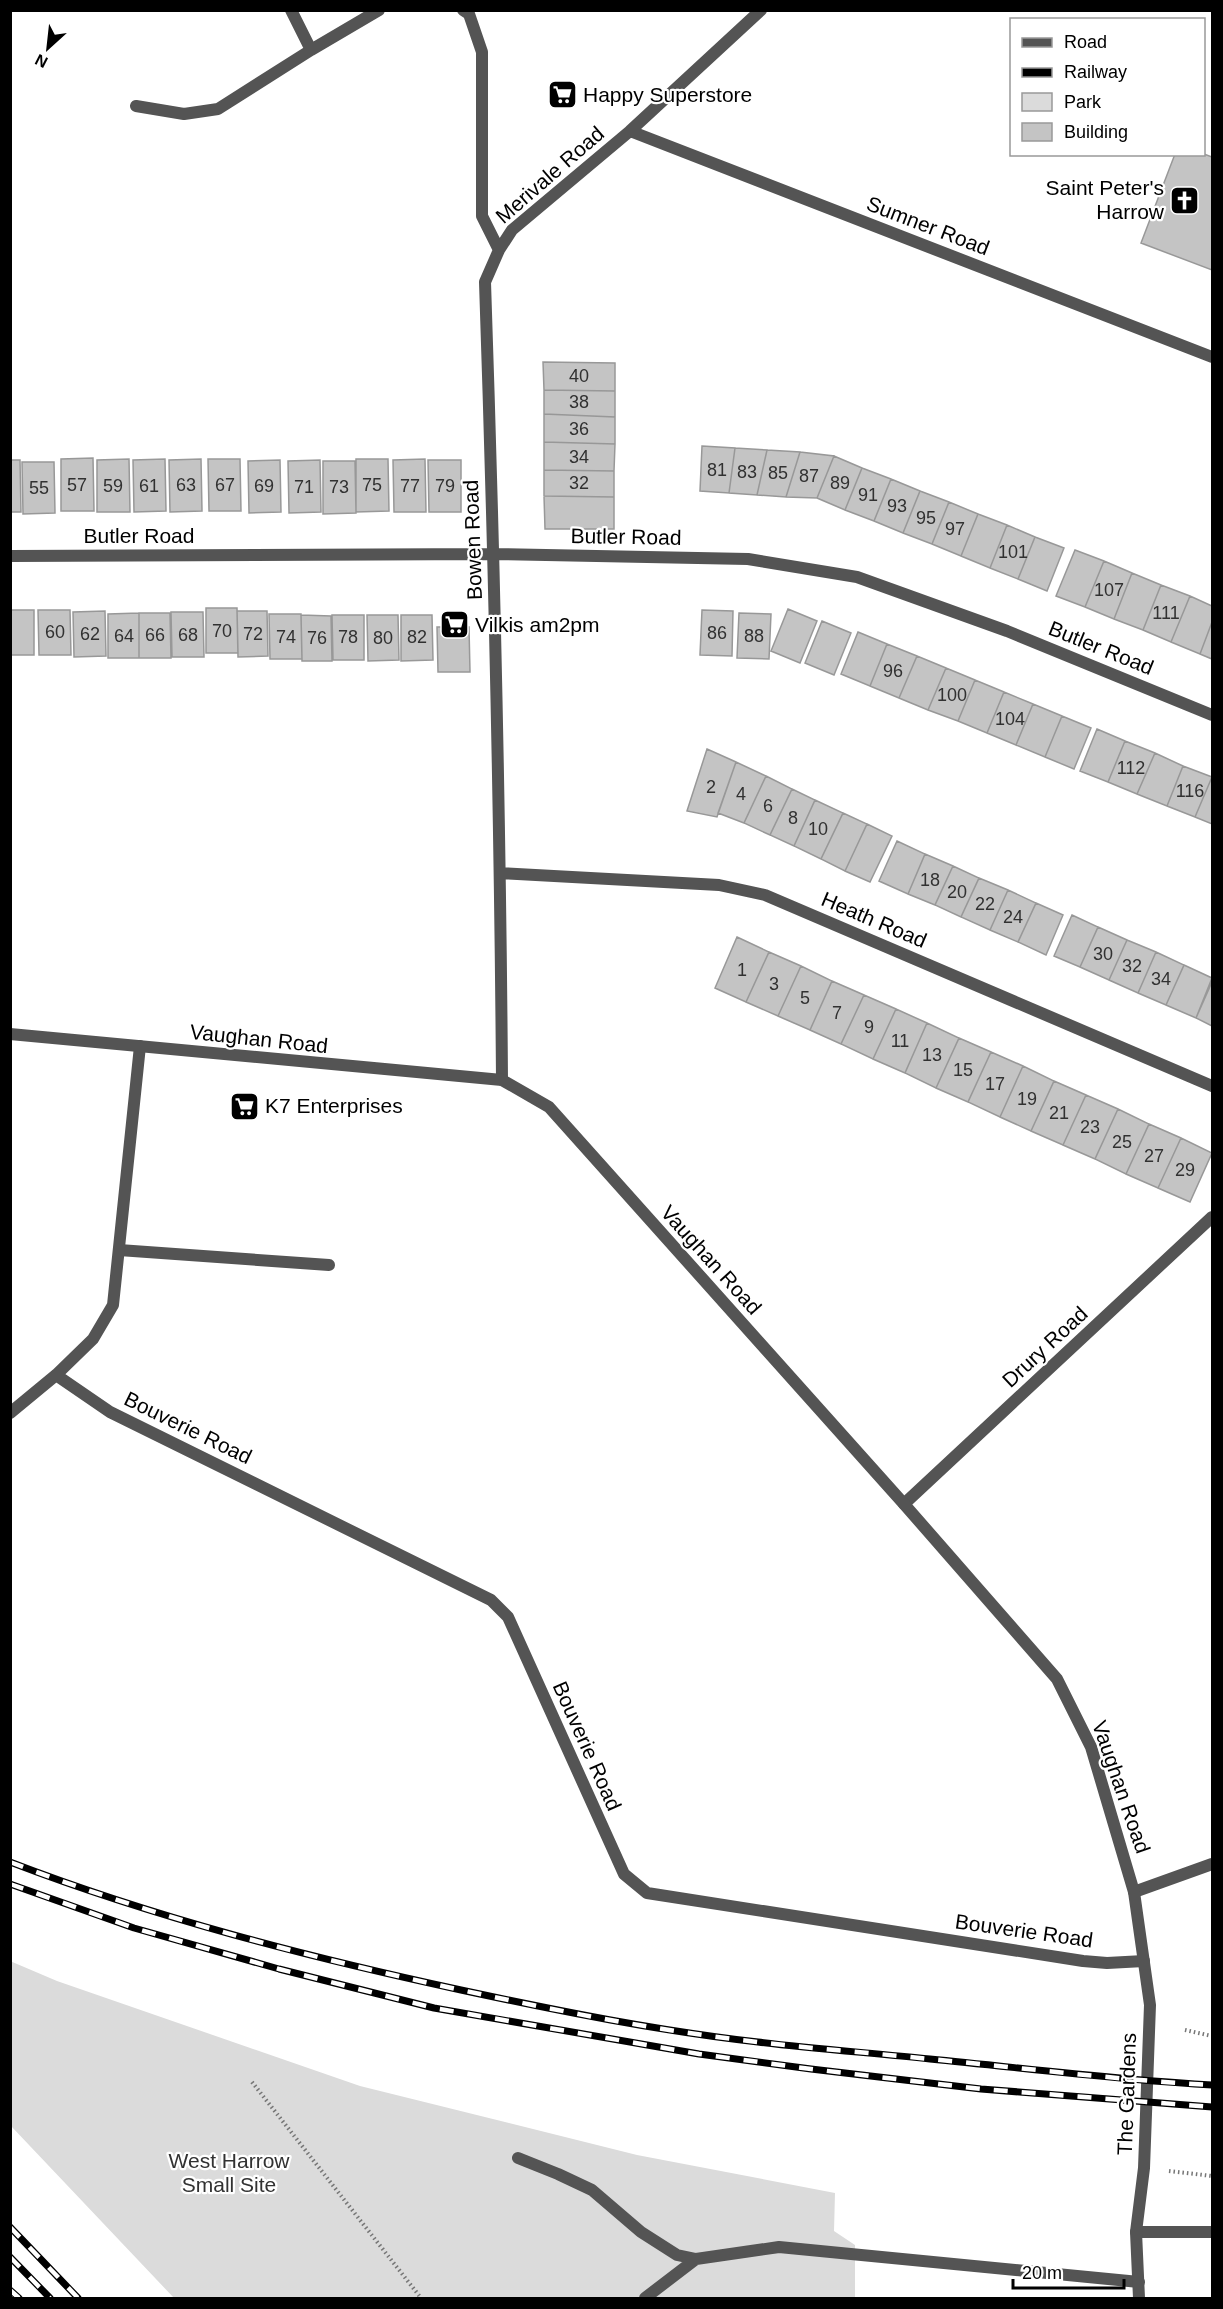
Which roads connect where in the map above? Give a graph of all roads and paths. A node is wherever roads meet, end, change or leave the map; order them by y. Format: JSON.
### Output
{"nodes":[{"id":1,"x":291,"y":10,"type":"edge"},
{"id":2,"x":379,"y":10,"type":"edge"},
{"id":3,"x":463,"y":10,"type":"edge"},
{"id":4,"x":761,"y":10,"type":"edge"},
{"id":5,"x":311,"y":50,"type":"junction"},
{"id":6,"x":136,"y":106,"type":"dead end"},
{"id":7,"x":630,"y":131,"type":"junction"},
{"id":8,"x":498,"y":250,"type":"junction"},
{"id":9,"x":1212,"y":357,"type":"edge"},
{"id":10,"x":494,"y":554,"type":"junction"},
{"id":11,"x":10,"y":556,"type":"edge"},
{"id":12,"x":1212,"y":715,"type":"edge"},
{"id":13,"x":500,"y":873,"type":"junction"},
{"id":14,"x":10,"y":1034,"type":"edge"},
{"id":15,"x":140,"y":1046,"type":"junction"},
{"id":16,"x":502,"y":1080,"type":"junction"},
{"id":17,"x":1212,"y":1086,"type":"edge"},
{"id":18,"x":1212,"y":1217,"type":"edge"},
{"id":19,"x":119,"y":1250,"type":"junction"},
{"id":20,"x":329,"y":1264,"type":"dead end"},
{"id":21,"x":56,"y":1375,"type":"junction"},
{"id":22,"x":10,"y":1413,"type":"edge"},
{"id":23,"x":904,"y":1504,"type":"junction"},
{"id":24,"x":1212,"y":1864,"type":"edge"},
{"id":25,"x":1134,"y":1892,"type":"junction"},
{"id":26,"x":1144,"y":1961,"type":"junction"},
{"id":27,"x":1185,"y":2030,"type":"dead end"},
{"id":28,"x":1212,"y":2036,"type":"edge"},
{"id":29,"x":252,"y":2082,"type":"dead end"},
{"id":30,"x":518,"y":2158,"type":"dead end"},
{"id":31,"x":1144,"y":2168,"type":"junction"},
{"id":32,"x":1212,"y":2176,"type":"edge"},
{"id":33,"x":1136,"y":2232,"type":"junction"},
{"id":34,"x":1212,"y":2232,"type":"edge"},
{"id":35,"x":696,"y":2259,"type":"junction"},
{"id":36,"x":1138,"y":2282,"type":"junction"},
{"id":37,"x":421,"y":2298,"type":"edge"},
{"id":38,"x":645,"y":2298,"type":"edge"},
{"id":39,"x":1139,"y":2298,"type":"edge"}],
"edges":[{"from":1,"to":5,"type":"street"},
{"from":2,"to":5,"type":"street"},
{"from":3,"to":8,"type":"street"},
{"from":4,"to":7,"type":"street","name":"Merivale Road"},
{"from":5,"to":6,"type":"street"},
{"from":7,"to":8,"type":"street","name":"Merivale Road"},
{"from":7,"to":9,"type":"street","name":"Sumner Road"},
{"from":8,"to":10,"type":"street","name":"Bowen Road"},
{"from":10,"to":11,"type":"street","name":"Butler Road"},
{"from":10,"to":12,"type":"street","name":"Butler Road"},
{"from":10,"to":13,"type":"street","name":"Bowen Road"},
{"from":13,"to":16,"type":"street","name":"Bowen Road"},
{"from":13,"to":17,"type":"street","name":"Heath Road"},
{"from":14,"to":15,"type":"street","name":"Vaughan Road"},
{"from":15,"to":16,"type":"street","name":"Vaughan Road"},
{"from":15,"to":19,"type":"street"},
{"from":16,"to":23,"type":"street","name":"Vaughan Road"},
{"from":18,"to":23,"type":"street","name":"Drury Road"},
{"from":19,"to":20,"type":"street"},
{"from":19,"to":21,"type":"street"},
{"from":21,"to":22,"type":"street"},
{"from":21,"to":26,"type":"street","name":"Bouverie Road"},
{"from":23,"to":25,"type":"street","name":"Vaughan Road"},
{"from":24,"to":25,"type":"street"},
{"from":25,"to":26,"type":"street","name":"The Gardens"},
{"from":26,"to":31,"type":"street","name":"The Gardens"},
{"from":27,"to":28,"type":"path"},
{"from":29,"to":37,"type":"path"},
{"from":30,"to":35,"type":"street"},
{"from":31,"to":32,"type":"path"},
{"from":31,"to":33,"type":"street","name":"The Gardens"},
{"from":33,"to":34,"type":"street"},
{"from":33,"to":36,"type":"street","name":"The Gardens"},
{"from":35,"to":36,"type":"street"},
{"from":35,"to":38,"type":"street"},
{"from":36,"to":39,"type":"street","name":"The Gardens"}]}
